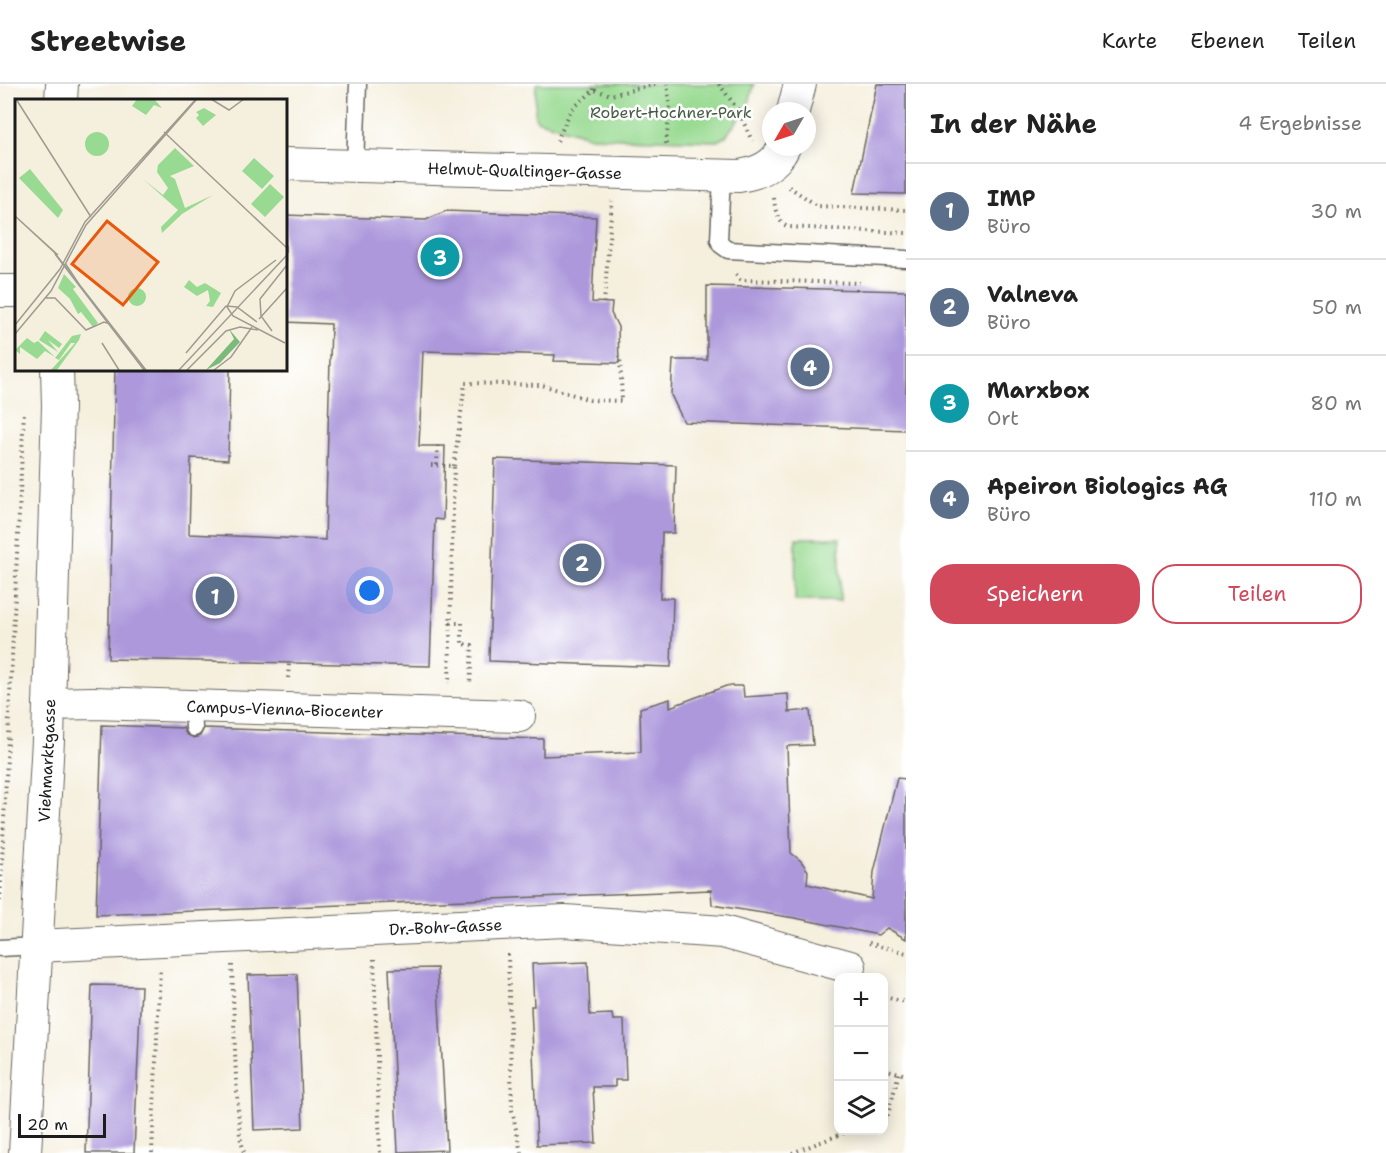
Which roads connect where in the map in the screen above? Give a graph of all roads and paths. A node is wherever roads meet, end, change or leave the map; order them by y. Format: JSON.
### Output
{"nodes":[{"id":1,"x":62,"y":84,"type":"edge"},
{"id":2,"x":358,"y":84,"type":"edge"},
{"id":3,"x":595,"y":84,"type":"edge"},
{"id":4,"x":656,"y":84,"type":"edge"},
{"id":5,"x":667,"y":84,"type":"edge"},
{"id":6,"x":719,"y":84,"type":"edge"},
{"id":7,"x":800,"y":84,"type":"edge"},
{"id":8,"x":594,"y":90,"type":"junction"},
{"id":9,"x":61,"y":99,"type":"edge"},
{"id":10,"x":795,"y":102,"type":"edge"},
{"id":11,"x":774,"y":158,"type":"edge"},
{"id":12,"x":286,"y":164,"type":"edge"},
{"id":13,"x":355,"y":166,"type":"junction"},
{"id":14,"x":543,"y":172,"type":"junction"},
{"id":15,"x":637,"y":174,"type":"junction"},
{"id":16,"x":722,"y":176,"type":"junction"},
{"id":17,"x":818,"y":206,"type":"dead end"},
{"id":18,"x":906,"y":210,"type":"edge"},
{"id":19,"x":906,"y":233,"type":"edge"},
{"id":20,"x":906,"y":259,"type":"edge"},
{"id":21,"x":604,"y":303,"type":"dead end"},
{"id":22,"x":620,"y":356,"type":"dead end"},
{"id":23,"x":57,"y":370,"type":"edge"},
{"id":24,"x":25,"y":405,"type":"dead end"},
{"id":25,"x":438,"y":442,"type":"dead end"},
{"id":26,"x":430,"y":465,"type":"dead end"},
{"id":27,"x":437,"y":466,"type":"junction"},
{"id":28,"x":454,"y":466,"type":"junction"},
{"id":29,"x":450,"y":623,"type":"junction"},
{"id":30,"x":449,"y":661,"type":"dead end"},
{"id":31,"x":49,"y":704,"type":"junction"},
{"id":32,"x":470,"y":714,"type":"junction"},
{"id":33,"x":519,"y":716,"type":"dead end"},
{"id":34,"x":0,"y":901,"type":"edge"},
{"id":35,"x":507,"y":924,"type":"junction"},
{"id":36,"x":373,"y":930,"type":"junction"},
{"id":37,"x":231,"y":936,"type":"junction"},
{"id":38,"x":161,"y":939,"type":"junction"},
{"id":39,"x":870,"y":942,"type":"dead end"},
{"id":40,"x":36,"y":946,"type":"junction"},
{"id":41,"x":0,"y":948,"type":"edge"},
{"id":42,"x":906,"y":952,"type":"edge"},
{"id":43,"x":850,"y":967,"type":"dead end"},
{"id":44,"x":888,"y":998,"type":"edge"},
{"id":45,"x":906,"y":1002,"type":"edge"},
{"id":46,"x":888,"y":1070,"type":"edge"},
{"id":47,"x":899,"y":1073,"type":"junction"},
{"id":48,"x":906,"y":1075,"type":"edge"},
{"id":49,"x":888,"y":1114,"type":"edge"},
{"id":50,"x":835,"y":1135,"type":"edge"},
{"id":51,"x":25,"y":1153,"type":"edge"},
{"id":52,"x":152,"y":1153,"type":"edge"},
{"id":53,"x":244,"y":1153,"type":"edge"},
{"id":54,"x":380,"y":1153,"type":"edge"},
{"id":55,"x":521,"y":1153,"type":"edge"},
{"id":56,"x":792,"y":1153,"type":"edge"}],
"edges":[{"from":1,"to":9,"type":"street"},
{"from":2,"to":13,"type":"lane"},
{"from":3,"to":8,"type":"path"},
{"from":4,"to":8,"type":"path"},
{"from":5,"to":15,"type":"path"},
{"from":6,"to":11,"type":"path"},
{"from":7,"to":10,"type":"street"},
{"from":8,"to":14,"type":"path"},
{"from":11,"to":16,"type":"street","name":"Helmut-Qualtinger-Gasse"},
{"from":11,"to":19,"type":"path"},
{"from":12,"to":13,"type":"street","name":"Helmut-Qualtinger-Gasse"},
{"from":13,"to":14,"type":"street","name":"Helmut-Qualtinger-Gasse"},
{"from":14,"to":15,"type":"street","name":"Helmut-Qualtinger-Gasse"},
{"from":15,"to":16,"type":"street","name":"Helmut-Qualtinger-Gasse"},
{"from":15,"to":21,"type":"path"},
{"from":16,"to":20,"type":"lane"},
{"from":17,"to":18,"type":"path"},
{"from":22,"to":28,"type":"path"},
{"from":23,"to":31,"type":"street","name":"Viehmarktgasse"},
{"from":24,"to":34,"type":"path"},
{"from":25,"to":27,"type":"path"},
{"from":26,"to":27,"type":"path"},
{"from":27,"to":28,"type":"path"},
{"from":28,"to":29,"type":"path"},
{"from":29,"to":30,"type":"path"},
{"from":29,"to":32,"type":"path"},
{"from":31,"to":32,"type":"street","name":"Campus-Vienna-Biocenter"},
{"from":31,"to":40,"type":"street","name":"Viehmarktgasse"},
{"from":32,"to":33,"type":"street","name":"Campus-Vienna-Biocenter"},
{"from":35,"to":36,"type":"street","name":"Dr.-Bohr-Gasse"},
{"from":35,"to":43,"type":"street","name":"Dr.-Bohr-Gasse"},
{"from":35,"to":55,"type":"path"},
{"from":36,"to":37,"type":"street","name":"Dr.-Bohr-Gasse"},
{"from":36,"to":54,"type":"path"},
{"from":37,"to":38,"type":"street","name":"Dr.-Bohr-Gasse"},
{"from":37,"to":53,"type":"path"},
{"from":38,"to":40,"type":"street","name":"Dr.-Bohr-Gasse"},
{"from":38,"to":52,"type":"path"},
{"from":39,"to":42,"type":"path"},
{"from":40,"to":41,"type":"lane"},
{"from":40,"to":51,"type":"street","name":"Viehmarktgasse"},
{"from":44,"to":45,"type":"path"},
{"from":46,"to":47,"type":"path"},
{"from":47,"to":48,"type":"path"},
{"from":47,"to":49,"type":"path"},
{"from":50,"to":56,"type":"path"}]}
